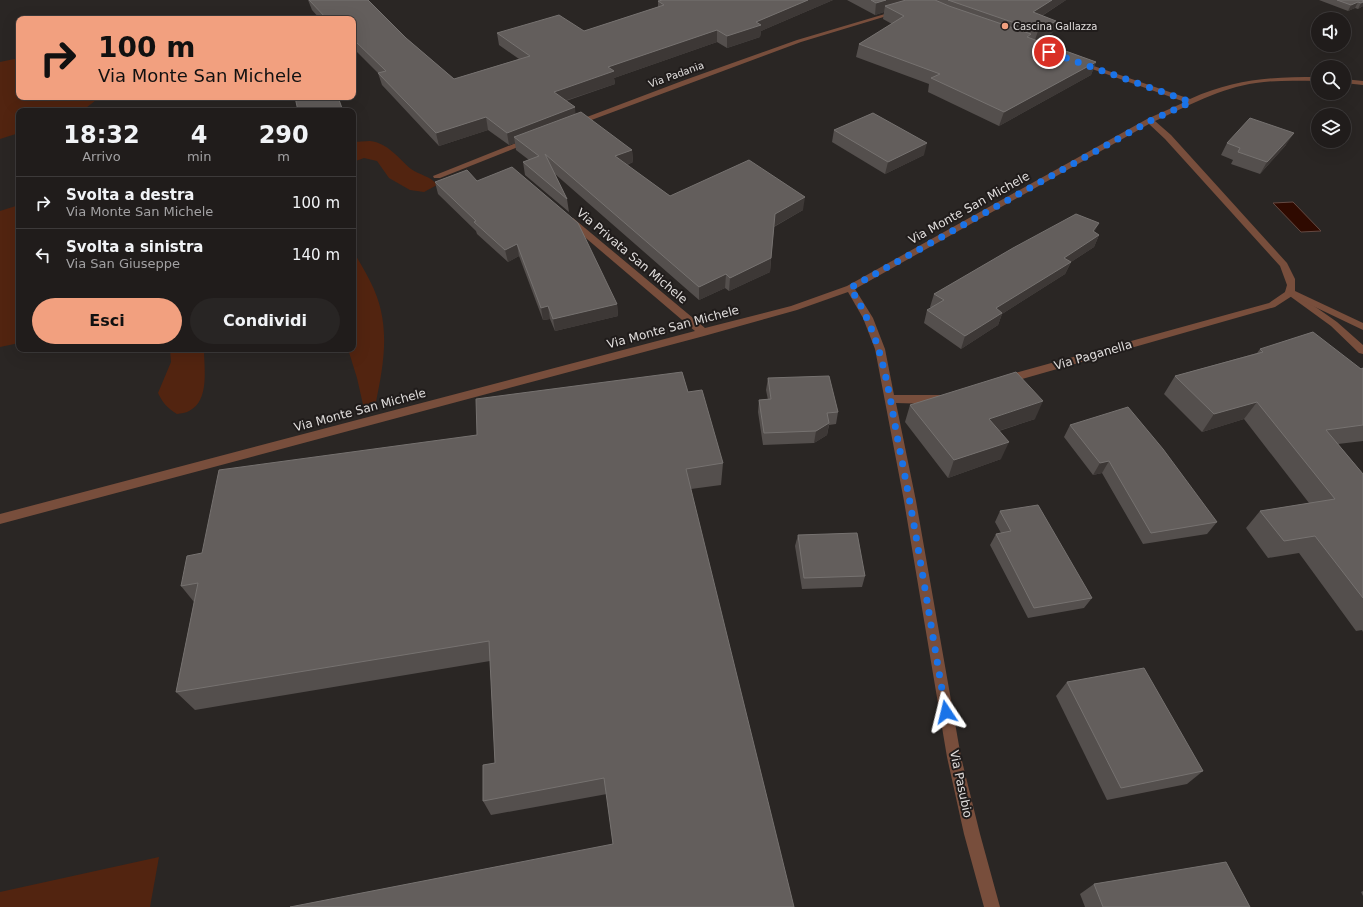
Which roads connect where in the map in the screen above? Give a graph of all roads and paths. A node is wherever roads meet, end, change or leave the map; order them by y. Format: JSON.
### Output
{"nodes":[{"id":1,"x":904,"y":10,"type":"edge"},
{"id":2,"x":1071,"y":59,"type":"edge"},
{"id":3,"x":1311,"y":79,"type":"edge"},
{"id":4,"x":1351,"y":82,"type":"edge"},
{"id":5,"x":1363,"y":83,"type":"edge"},
{"id":6,"x":1191,"y":102,"type":"junction"},
{"id":7,"x":1150,"y":121,"type":"junction"},
{"id":8,"x":567,"y":126,"type":"edge"},
{"id":9,"x":538,"y":137,"type":"edge"},
{"id":10,"x":437,"y":176,"type":"dead end"},
{"id":11,"x":561,"y":212,"type":"edge"},
{"id":12,"x":850,"y":288,"type":"junction"},
{"id":13,"x":1290,"y":292,"type":"junction"},
{"id":14,"x":1363,"y":327,"type":"edge"},
{"id":15,"x":704,"y":333,"type":"junction"},
{"id":16,"x":1363,"y":351,"type":"edge"},
{"id":17,"x":999,"y":381,"type":"edge"},
{"id":18,"x":946,"y":396,"type":"edge"},
{"id":19,"x":890,"y":399,"type":"junction"},
{"id":20,"x":0,"y":519,"type":"edge"},
{"id":21,"x":992,"y":907,"type":"edge"}],
"edges":[{"from":1,"to":8,"type":"street","name":"Via Padania"},
{"from":2,"to":6,"type":"street"},
{"from":3,"to":6,"type":"street","name":"Via Monte San Michele"},
{"from":4,"to":5,"type":"street"},
{"from":6,"to":7,"type":"street","name":"Via Monte San Michele"},
{"from":7,"to":12,"type":"street","name":"Via Monte San Michele"},
{"from":7,"to":13,"type":"street"},
{"from":9,"to":10,"type":"street"},
{"from":11,"to":15,"type":"street","name":"Via Privata San Michele"},
{"from":12,"to":15,"type":"street","name":"Via Monte San Michele"},
{"from":12,"to":19,"type":"street","name":"Via Pasubio"},
{"from":13,"to":14,"type":"street"},
{"from":13,"to":16,"type":"street"},
{"from":13,"to":17,"type":"street","name":"Via Paganella"},
{"from":15,"to":20,"type":"street","name":"Via Monte San Michele"},
{"from":18,"to":19,"type":"street"},
{"from":19,"to":21,"type":"street","name":"Via Pasubio"}]}
